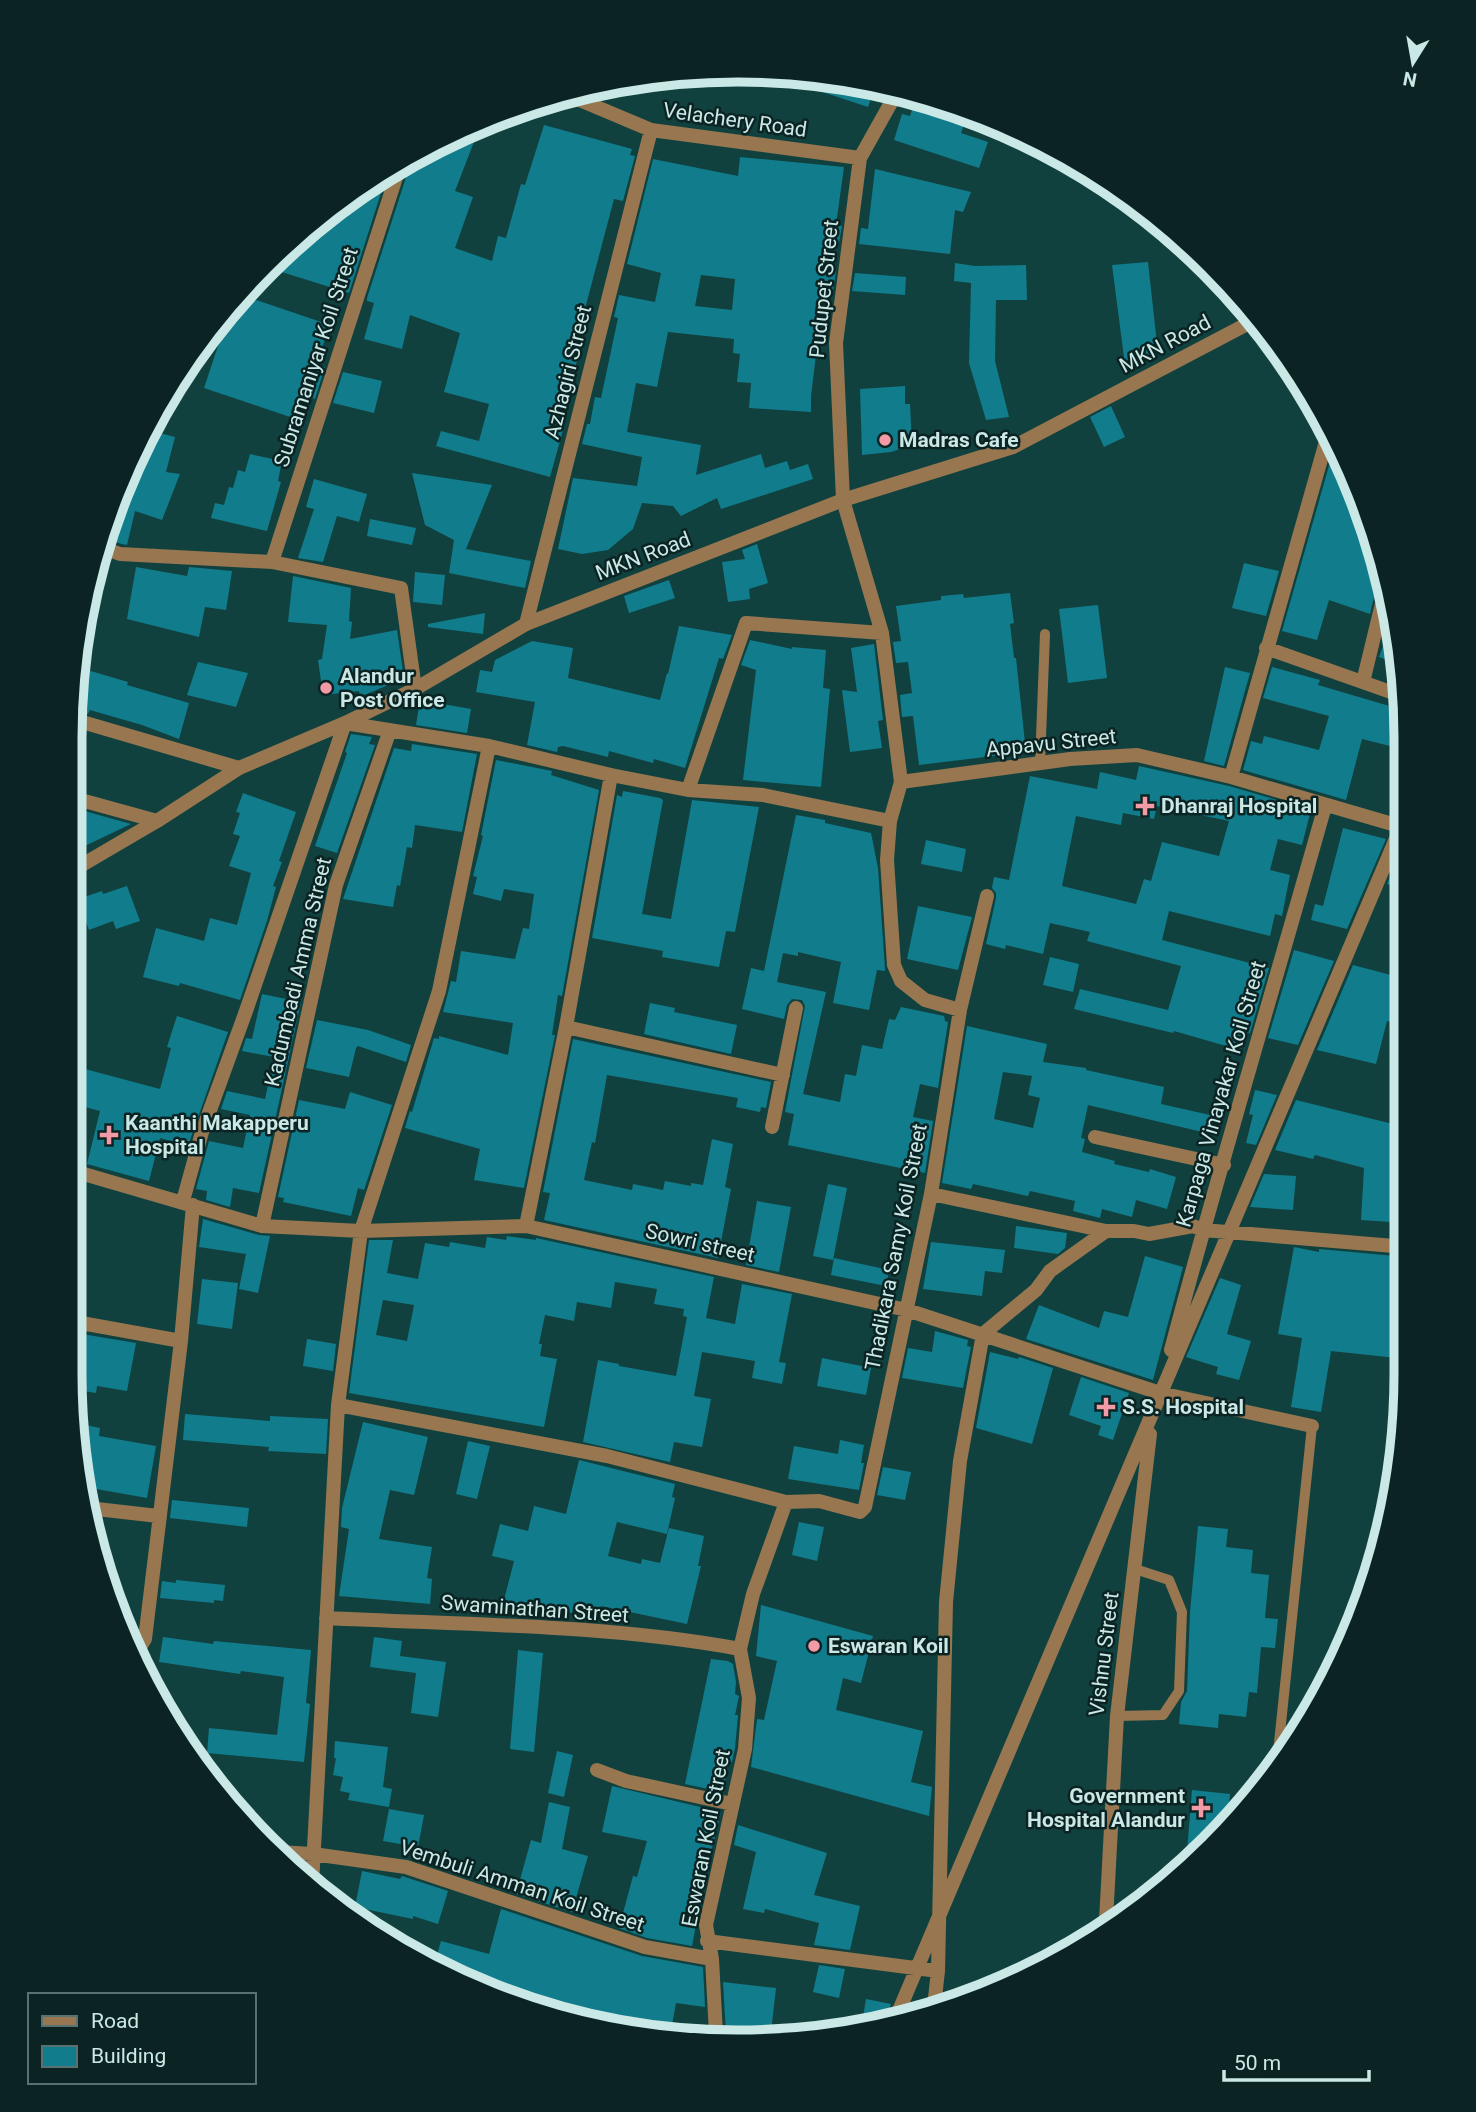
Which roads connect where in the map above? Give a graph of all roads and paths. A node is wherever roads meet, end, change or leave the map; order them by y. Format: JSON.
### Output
{"nodes":[{"id":1,"x":583,"y":101,"type":"edge"},
{"id":2,"x":892,"y":101,"type":"edge"},
{"id":3,"x":652,"y":130,"type":"junction"},
{"id":4,"x":860,"y":158,"type":"junction"},
{"id":5,"x":395,"y":179,"type":"edge"},
{"id":6,"x":1246,"y":325,"type":"edge"},
{"id":7,"x":1325,"y":446,"type":"edge"},
{"id":8,"x":843,"y":500,"type":"junction"},
{"id":9,"x":110,"y":551,"type":"edge"},
{"id":10,"x":272,"y":562,"type":"junction"},
{"id":11,"x":1381,"y":609,"type":"edge"},
{"id":12,"x":526,"y":624,"type":"junction"},
{"id":13,"x":882,"y":633,"type":"junction"},
{"id":14,"x":1045,"y":634,"type":"dead end"},
{"id":15,"x":1266,"y":648,"type":"junction"},
{"id":16,"x":1363,"y":682,"type":"junction"},
{"id":17,"x":415,"y":689,"type":"junction"},
{"id":18,"x":1392,"y":692,"type":"edge"},
{"id":19,"x":83,"y":722,"type":"edge"},
{"id":20,"x":345,"y":723,"type":"junction"},
{"id":21,"x":390,"y":730,"type":"junction"},
{"id":22,"x":489,"y":746,"type":"junction"},
{"id":23,"x":1040,"y":763,"type":"junction"},
{"id":24,"x":239,"y":768,"type":"junction"},
{"id":25,"x":611,"y":775,"type":"junction"},
{"id":26,"x":1231,"y":777,"type":"junction"},
{"id":27,"x":901,"y":782,"type":"junction"},
{"id":28,"x":688,"y":790,"type":"junction"},
{"id":29,"x":82,"y":800,"type":"edge"},
{"id":30,"x":1325,"y":806,"type":"junction"},
{"id":31,"x":157,"y":821,"type":"junction"},
{"id":32,"x":890,"y":821,"type":"junction"},
{"id":33,"x":1394,"y":825,"type":"edge"},
{"id":34,"x":1394,"y":843,"type":"edge"},
{"id":35,"x":82,"y":867,"type":"edge"},
{"id":36,"x":987,"y":896,"type":"dead end"},
{"id":37,"x":796,"y":1009,"type":"dead end"},
{"id":38,"x":960,"y":1010,"type":"junction"},
{"id":39,"x":566,"y":1027,"type":"junction"},
{"id":40,"x":783,"y":1076,"type":"junction"},
{"id":41,"x":772,"y":1127,"type":"dead end"},
{"id":42,"x":1095,"y":1137,"type":"dead end"},
{"id":43,"x":1224,"y":1165,"type":"junction"},
{"id":44,"x":82,"y":1173,"type":"edge"},
{"id":45,"x":930,"y":1194,"type":"junction"},
{"id":46,"x":188,"y":1203,"type":"junction"},
{"id":47,"x":262,"y":1226,"type":"junction"},
{"id":48,"x":526,"y":1226,"type":"junction"},
{"id":49,"x":1203,"y":1230,"type":"junction"},
{"id":50,"x":362,"y":1231,"type":"junction"},
{"id":51,"x":1106,"y":1231,"type":"junction"},
{"id":52,"x":1394,"y":1246,"type":"edge"},
{"id":53,"x":907,"y":1310,"type":"junction"},
{"id":54,"x":82,"y":1323,"type":"edge"},
{"id":55,"x":983,"y":1334,"type":"junction"},
{"id":56,"x":181,"y":1341,"type":"junction"},
{"id":57,"x":1160,"y":1393,"type":"junction"},
{"id":58,"x":338,"y":1405,"type":"junction"},
{"id":59,"x":1312,"y":1426,"type":"joint"},
{"id":60,"x":786,"y":1502,"type":"junction"},
{"id":61,"x":97,"y":1509,"type":"edge"},
{"id":62,"x":158,"y":1516,"type":"junction"},
{"id":63,"x":1135,"y":1569,"type":"junction"},
{"id":64,"x":326,"y":1618,"type":"junction"},
{"id":65,"x":141,"y":1645,"type":"edge"},
{"id":66,"x":740,"y":1649,"type":"junction"},
{"id":67,"x":1118,"y":1716,"type":"junction"},
{"id":68,"x":1279,"y":1744,"type":"edge"},
{"id":69,"x":597,"y":1770,"type":"dead end"},
{"id":70,"x":732,"y":1804,"type":"junction"},
{"id":71,"x":290,"y":1853,"type":"edge"},
{"id":72,"x":313,"y":1854,"type":"junction"},
{"id":73,"x":312,"y":1872,"type":"edge"},
{"id":74,"x":1106,"y":1916,"type":"edge"},
{"id":75,"x":708,"y":1941,"type":"junction"},
{"id":76,"x":712,"y":1959,"type":"junction"},
{"id":77,"x":938,"y":1970,"type":"junction"},
{"id":78,"x":935,"y":1999,"type":"edge"},
{"id":79,"x":900,"y":2009,"type":"edge"},
{"id":80,"x":716,"y":2029,"type":"edge"}],
"edges":[{"from":1,"to":3,"type":"street","name":"Velachery Road"},
{"from":2,"to":4,"type":"street","name":"Pudupet Street"},
{"from":3,"to":4,"type":"street","name":"Velachery Road"},
{"from":3,"to":12,"type":"street","name":"Azhagiri Street"},
{"from":4,"to":8,"type":"street","name":"Pudupet Street"},
{"from":5,"to":10,"type":"street","name":"Subramaniyar Koil Street"},
{"from":6,"to":8,"type":"street","name":"MKN Road"},
{"from":7,"to":15,"type":"street"},
{"from":8,"to":12,"type":"street","name":"MKN Road"},
{"from":8,"to":13,"type":"street"},
{"from":9,"to":10,"type":"street"},
{"from":10,"to":17,"type":"street"},
{"from":11,"to":16,"type":"street"},
{"from":12,"to":17,"type":"street","name":"MKN Road"},
{"from":13,"to":27,"type":"street"},
{"from":13,"to":28,"type":"street"},
{"from":14,"to":23,"type":"lane"},
{"from":15,"to":16,"type":"street"},
{"from":15,"to":26,"type":"street"},
{"from":16,"to":18,"type":"street"},
{"from":17,"to":20,"type":"street","name":"MKN Road"},
{"from":19,"to":24,"type":"street"},
{"from":20,"to":21,"type":"street"},
{"from":20,"to":24,"type":"street","name":"MKN Road"},
{"from":20,"to":46,"type":"street"},
{"from":21,"to":22,"type":"street"},
{"from":21,"to":47,"type":"street","name":"Kadumbadi Amma Street"},
{"from":22,"to":25,"type":"street"},
{"from":22,"to":50,"type":"street"},
{"from":23,"to":26,"type":"street","name":"Appavu Street"},
{"from":23,"to":27,"type":"street","name":"Appavu Street"},
{"from":24,"to":31,"type":"street","name":"MKN Road"},
{"from":25,"to":28,"type":"street"},
{"from":25,"to":39,"type":"street"},
{"from":26,"to":30,"type":"street","name":"Appavu Street"},
{"from":27,"to":32,"type":"street"},
{"from":28,"to":32,"type":"street"},
{"from":29,"to":31,"type":"street"},
{"from":30,"to":33,"type":"street","name":"Appavu Street"},
{"from":30,"to":43,"type":"street","name":"Karpaga Vinayakar Koil Street"},
{"from":31,"to":35,"type":"street","name":"MKN Road"},
{"from":32,"to":38,"type":"street"},
{"from":34,"to":79,"type":"street"},
{"from":36,"to":38,"type":"street","name":"Thadikara Samy Koil Street"},
{"from":37,"to":40,"type":"street"},
{"from":38,"to":45,"type":"street","name":"Thadikara Samy Koil Street"},
{"from":39,"to":40,"type":"street"},
{"from":39,"to":48,"type":"street"},
{"from":40,"to":41,"type":"street"},
{"from":42,"to":43,"type":"street"},
{"from":43,"to":49,"type":"street","name":"Karpaga Vinayakar Koil Street"},
{"from":44,"to":46,"type":"street","name":"Sowri street"},
{"from":45,"to":51,"type":"street"},
{"from":45,"to":53,"type":"street","name":"Thadikara Samy Koil Street"},
{"from":46,"to":47,"type":"street","name":"Sowri street"},
{"from":46,"to":56,"type":"street"},
{"from":47,"to":50,"type":"street","name":"Sowri street"},
{"from":48,"to":50,"type":"street","name":"Sowri street"},
{"from":48,"to":53,"type":"street","name":"Sowri street"},
{"from":49,"to":51,"type":"street"},
{"from":49,"to":52,"type":"street"},
{"from":49,"to":57,"type":"street","name":"Karpaga Vinayakar Koil Street"},
{"from":50,"to":58,"type":"street"},
{"from":51,"to":55,"type":"street"},
{"from":53,"to":55,"type":"street","name":"Sowri street"},
{"from":53,"to":60,"type":"street","name":"Thadikara Samy Koil Street"},
{"from":54,"to":56,"type":"street"},
{"from":55,"to":57,"type":"street","name":"Sowri street"},
{"from":55,"to":77,"type":"street"},
{"from":56,"to":62,"type":"street"},
{"from":57,"to":59,"type":"street","name":"Sowri street"},
{"from":57,"to":63,"type":"street","name":"Vishnu Street"},
{"from":58,"to":60,"type":"street","name":"Thadikara Samy Koil Street"},
{"from":58,"to":64,"type":"street"},
{"from":59,"to":68,"type":"lane"},
{"from":60,"to":66,"type":"street"},
{"from":61,"to":62,"type":"street"},
{"from":62,"to":65,"type":"street"},
{"from":63,"to":67,"type":"street","name":"Vishnu Street"},
{"from":63,"to":67,"type":"lane"},
{"from":64,"to":66,"type":"street","name":"Swaminathan Street"},
{"from":64,"to":72,"type":"street"},
{"from":66,"to":70,"type":"street","name":"Eswaran Koil Street"},
{"from":67,"to":74,"type":"street","name":"Vishnu Street"},
{"from":69,"to":70,"type":"street"},
{"from":70,"to":75,"type":"street","name":"Eswaran Koil Street"},
{"from":71,"to":72,"type":"street","name":"Vembuli Amman Koil Street"},
{"from":72,"to":73,"type":"street"},
{"from":72,"to":76,"type":"street","name":"Vembuli Amman Koil Street"},
{"from":75,"to":76,"type":"street","name":"Eswaran Koil Street"},
{"from":75,"to":77,"type":"street"},
{"from":76,"to":80,"type":"street","name":"Eswaran Koil Street"},
{"from":77,"to":78,"type":"street"}]}
